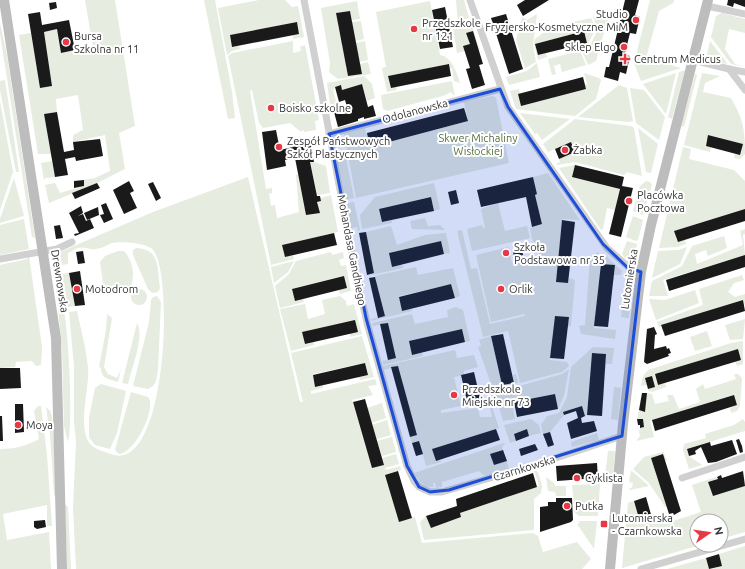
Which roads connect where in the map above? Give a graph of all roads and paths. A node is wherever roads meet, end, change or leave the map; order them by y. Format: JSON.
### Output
{"nodes":[{"id":1,"x":4,"y":0,"type":"edge"},
{"id":2,"x":304,"y":0,"type":"edge"},
{"id":3,"x":470,"y":0,"type":"edge"},
{"id":4,"x":707,"y":3,"type":"edge"},
{"id":5,"x":745,"y":14,"type":"edge"},
{"id":6,"x":692,"y":60,"type":"junction"},
{"id":7,"x":729,"y":69,"type":"junction"},
{"id":8,"x":745,"y":72,"type":"edge"},
{"id":9,"x":500,"y":89,"type":"junction"},
{"id":10,"x":745,"y":90,"type":"edge"},
{"id":11,"x":329,"y":134,"type":"junction"},
{"id":12,"x":72,"y":242,"type":"dead end"},
{"id":13,"x":44,"y":251,"type":"junction"},
{"id":14,"x":0,"y":259,"type":"edge"},
{"id":15,"x":641,"y":272,"type":"junction"},
{"id":16,"x":622,"y":436,"type":"junction"},
{"id":17,"x":745,"y":457,"type":"edge"},
{"id":18,"x":682,"y":478,"type":"dead end"},
{"id":19,"x":424,"y":490,"type":"joint"},
{"id":20,"x":745,"y":538,"type":"edge"},
{"id":21,"x":62,"y":569,"type":"edge"},
{"id":22,"x":610,"y":569,"type":"edge"},
{"id":23,"x":641,"y":569,"type":"edge"}],
"edges":[{"from":1,"to":13,"type":"main road","name":"Drewnowska"},
{"from":2,"to":11,"type":"street","name":"Mohandasa Gandhiego"},
{"from":3,"to":9,"type":"street"},
{"from":4,"to":5,"type":"street"},
{"from":4,"to":6,"type":"main road","name":"Lutomierska"},
{"from":6,"to":7,"type":"street"},
{"from":6,"to":15,"type":"main road","name":"Lutomierska"},
{"from":7,"to":8,"type":"street"},
{"from":7,"to":10,"type":"street"},
{"from":9,"to":11,"type":"street","name":"Odolanowska"},
{"from":9,"to":15,"type":"street"},
{"from":11,"to":19,"type":"street","name":"Mohandasa Gandhiego"},
{"from":12,"to":13,"type":"street"},
{"from":13,"to":14,"type":"street"},
{"from":13,"to":21,"type":"main road","name":"Drewnowska"},
{"from":15,"to":16,"type":"main road","name":"Lutomierska"},
{"from":16,"to":19,"type":"street","name":"Czarnkowska"},
{"from":16,"to":22,"type":"main road","name":"Lutomierska"},
{"from":17,"to":18,"type":"street"},
{"from":20,"to":23,"type":"street"}]}
